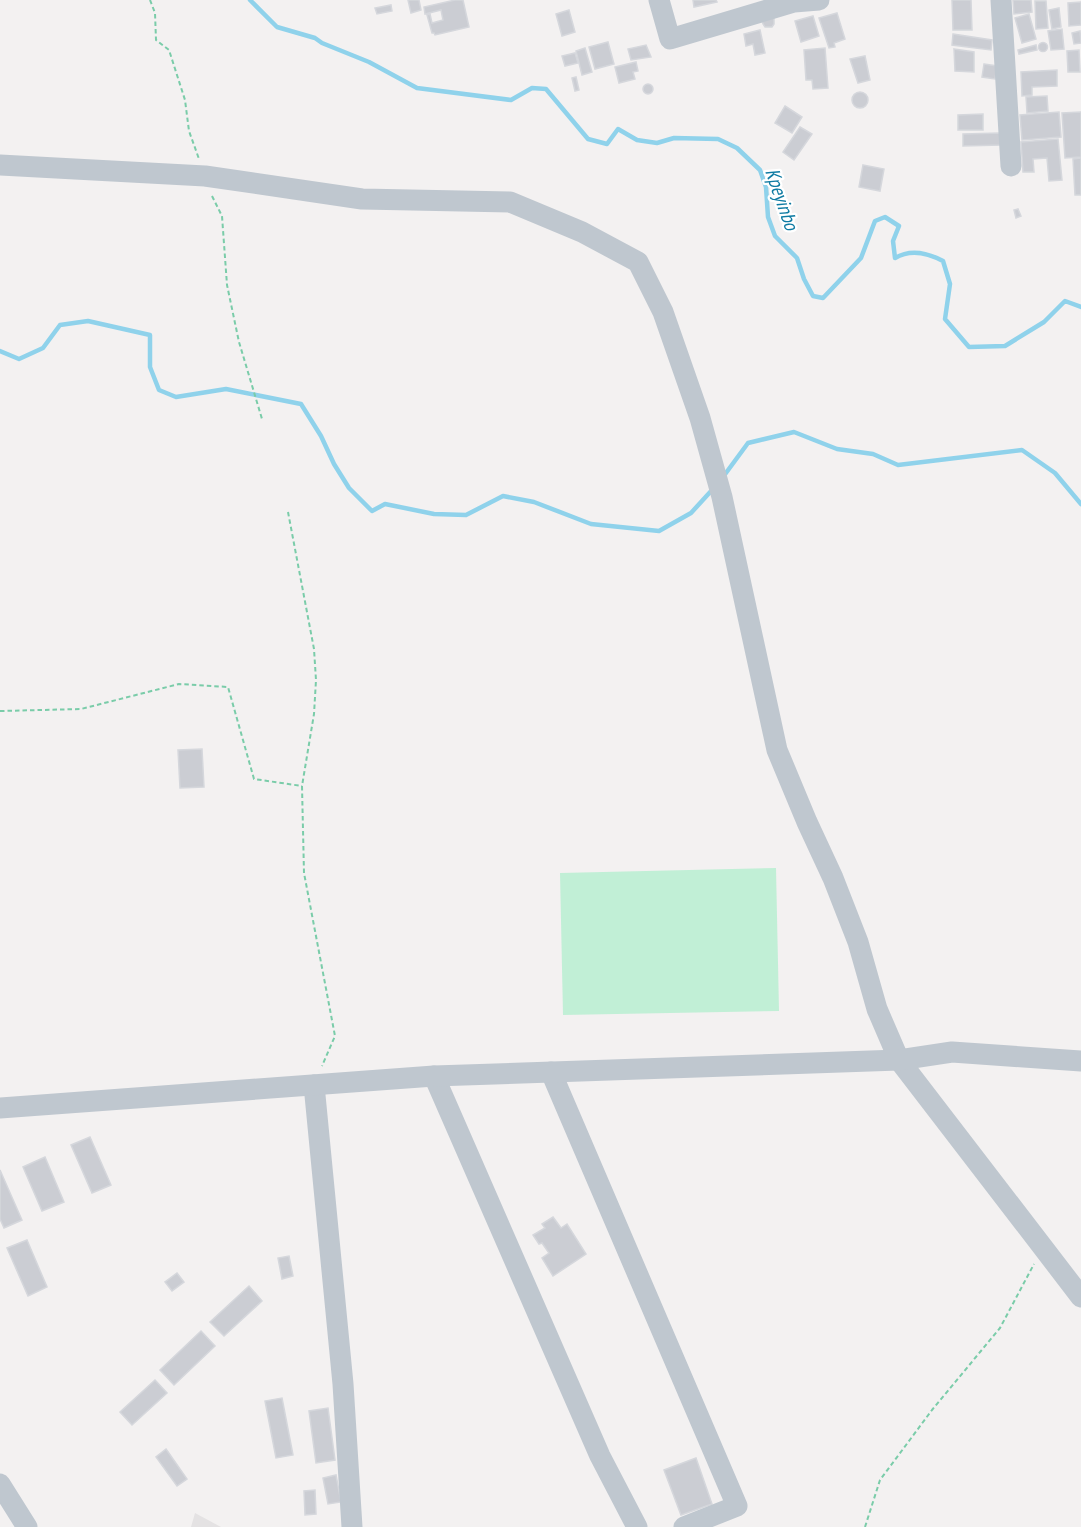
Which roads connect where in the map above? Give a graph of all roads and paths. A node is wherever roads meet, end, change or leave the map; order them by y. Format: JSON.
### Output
{"nodes":[{"id":1,"x":150,"y":0,"type":"edge"},
{"id":2,"x":660,"y":0,"type":"edge"},
{"id":3,"x":819,"y":0,"type":"edge"},
{"id":4,"x":1000,"y":0,"type":"edge"},
{"id":5,"x":0,"y":165,"type":"edge"},
{"id":6,"x":1011,"y":166,"type":"dead end"},
{"id":7,"x":205,"y":176,"type":"junction"},
{"id":8,"x":262,"y":419,"type":"dead end"},
{"id":9,"x":288,"y":512,"type":"dead end"},
{"id":10,"x":0,"y":711,"type":"edge"},
{"id":11,"x":302,"y":786,"type":"junction"},
{"id":12,"x":899,"y":1060,"type":"junction"},
{"id":13,"x":1081,"y":1061,"type":"edge"},
{"id":14,"x":551,"y":1072,"type":"junction"},
{"id":15,"x":434,"y":1076,"type":"junction"},
{"id":16,"x":314,"y":1085,"type":"junction"},
{"id":17,"x":0,"y":1108,"type":"edge"},
{"id":18,"x":1042,"y":1249,"type":"junction"},
{"id":19,"x":1081,"y":1298,"type":"edge"},
{"id":20,"x":0,"y":1484,"type":"edge"},
{"id":21,"x":27,"y":1527,"type":"edge"},
{"id":22,"x":352,"y":1527,"type":"edge"},
{"id":23,"x":638,"y":1527,"type":"edge"},
{"id":24,"x":684,"y":1527,"type":"edge"},
{"id":25,"x":865,"y":1527,"type":"edge"}],
"edges":[{"from":1,"to":7,"type":"path"},
{"from":2,"to":3,"type":"street"},
{"from":4,"to":6,"type":"street"},
{"from":5,"to":7,"type":"street"},
{"from":7,"to":8,"type":"path"},
{"from":7,"to":12,"type":"street"},
{"from":9,"to":11,"type":"path"},
{"from":10,"to":11,"type":"path"},
{"from":11,"to":16,"type":"path"},
{"from":12,"to":13,"type":"street"},
{"from":12,"to":14,"type":"street"},
{"from":12,"to":18,"type":"street"},
{"from":14,"to":15,"type":"street"},
{"from":14,"to":24,"type":"street"},
{"from":15,"to":16,"type":"street"},
{"from":15,"to":23,"type":"street"},
{"from":16,"to":17,"type":"street"},
{"from":16,"to":22,"type":"street"},
{"from":18,"to":19,"type":"street"},
{"from":18,"to":25,"type":"path"},
{"from":20,"to":21,"type":"street"}]}
